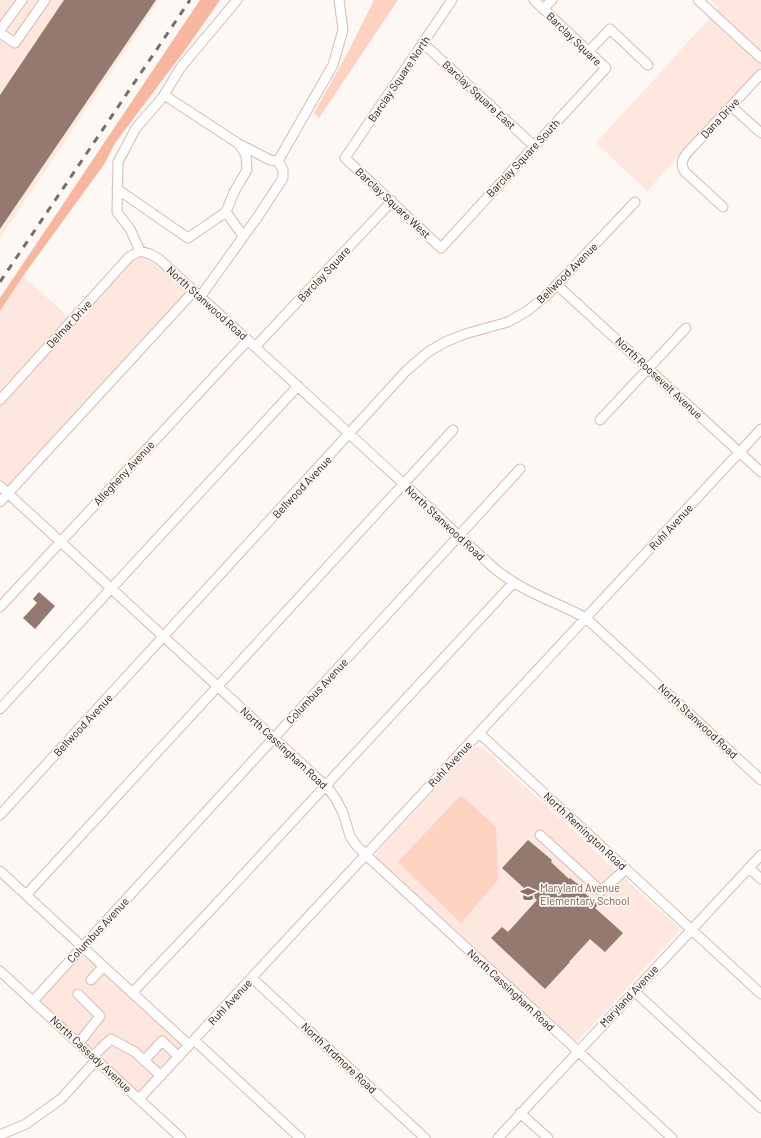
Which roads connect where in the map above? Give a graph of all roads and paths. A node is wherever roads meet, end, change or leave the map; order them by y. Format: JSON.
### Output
{"nodes":[{"id":1,"x":22,"y":0,"type":"edge"},
{"id":2,"x":45,"y":0,"type":"edge"},
{"id":3,"x":237,"y":0,"type":"edge"},
{"id":4,"x":339,"y":0,"type":"edge"},
{"id":5,"x":452,"y":0,"type":"edge"},
{"id":6,"x":534,"y":0,"type":"edge"},
{"id":7,"x":552,"y":0,"type":"edge"},
{"id":8,"x":698,"y":0,"type":"edge"},
{"id":9,"x":543,"y":9,"type":"junction"},
{"id":10,"x":0,"y":30,"type":"edge"},
{"id":11,"x":0,"y":33,"type":"edge"},
{"id":12,"x":424,"y":44,"type":"junction"},
{"id":13,"x":588,"y":52,"type":"junction"},
{"id":14,"x":761,"y":58,"type":"edge"},
{"id":15,"x":648,"y":65,"type":"dead end"},
{"id":16,"x":606,"y":68,"type":"joint"},
{"id":17,"x":761,"y":74,"type":"edge"},
{"id":18,"x":164,"y":95,"type":"junction"},
{"id":19,"x":731,"y":106,"type":"junction"},
{"id":20,"x":761,"y":133,"type":"edge"},
{"id":21,"x":239,"y":144,"type":"junction"},
{"id":22,"x":534,"y":146,"type":"junction"},
{"id":23,"x":345,"y":158,"type":"joint"},
{"id":24,"x":278,"y":161,"type":"junction"},
{"id":25,"x":117,"y":189,"type":"junction"},
{"id":26,"x":392,"y":201,"type":"junction"},
{"id":27,"x":635,"y":202,"type":"dead end"},
{"id":28,"x":723,"y":207,"type":"dead end"},
{"id":29,"x":226,"y":212,"type":"junction"},
{"id":30,"x":243,"y":236,"type":"junction"},
{"id":31,"x":441,"y":248,"type":"joint"},
{"id":32,"x":140,"y":251,"type":"junction"},
{"id":33,"x":557,"y":284,"type":"junction"},
{"id":34,"x":197,"y":294,"type":"junction"},
{"id":35,"x":686,"y":328,"type":"dead end"},
{"id":36,"x":248,"y":340,"type":"junction"},
{"id":37,"x":255,"y":347,"type":"junction"},
{"id":38,"x":648,"y":368,"type":"junction"},
{"id":39,"x":298,"y":386,"type":"junction"},
{"id":40,"x":0,"y":400,"type":"edge"},
{"id":41,"x":600,"y":420,"type":"dead end"},
{"id":42,"x":761,"y":429,"type":"edge"},
{"id":43,"x":453,"y":430,"type":"dead end"},
{"id":44,"x":349,"y":435,"type":"junction"},
{"id":45,"x":739,"y":452,"type":"junction"},
{"id":46,"x":520,"y":469,"type":"dead end"},
{"id":47,"x":761,"y":472,"type":"edge"},
{"id":48,"x":403,"y":483,"type":"junction"},
{"id":49,"x":0,"y":486,"type":"edge"},
{"id":50,"x":8,"y":493,"type":"junction"},
{"id":51,"x":0,"y":502,"type":"edge"},
{"id":52,"x":458,"y":537,"type":"junction"},
{"id":53,"x":61,"y":542,"type":"junction"},
{"id":54,"x":514,"y":582,"type":"junction"},
{"id":55,"x":111,"y":588,"type":"junction"},
{"id":56,"x":0,"y":607,"type":"edge"},
{"id":57,"x":586,"y":618,"type":"junction"},
{"id":58,"x":163,"y":637,"type":"junction"},
{"id":59,"x":218,"y":687,"type":"junction"},
{"id":60,"x":0,"y":709,"type":"edge"},
{"id":61,"x":479,"y":733,"type":"junction"},
{"id":62,"x":273,"y":738,"type":"junction"},
{"id":63,"x":761,"y":780,"type":"edge"},
{"id":64,"x":325,"y":786,"type":"junction"},
{"id":65,"x":0,"y":815,"type":"edge"},
{"id":66,"x":540,"y":835,"type":"dead end"},
{"id":67,"x":366,"y":855,"type":"junction"},
{"id":68,"x":761,"y":855,"type":"edge"},
{"id":69,"x":749,"y":868,"type":"junction"},
{"id":70,"x":626,"y":869,"type":"junction"},
{"id":71,"x":0,"y":871,"type":"edge"},
{"id":72,"x":761,"y":879,"type":"edge"},
{"id":73,"x":26,"y":895,"type":"junction"},
{"id":74,"x":691,"y":929,"type":"junction"},
{"id":75,"x":82,"y":947,"type":"junction"},
{"id":76,"x":103,"y":967,"type":"junction"},
{"id":77,"x":0,"y":971,"type":"edge"},
{"id":78,"x":252,"y":978,"type":"junction"},
{"id":79,"x":91,"y":980,"type":"dead end"},
{"id":80,"x":634,"y":990,"type":"junction"},
{"id":81,"x":132,"y":993,"type":"junction"},
{"id":82,"x":78,"y":994,"type":"dead end"},
{"id":83,"x":761,"y":994,"type":"edge"},
{"id":84,"x":33,"y":1001,"type":"junction"},
{"id":85,"x":172,"y":1030,"type":"junction"},
{"id":86,"x":162,"y":1041,"type":"junction"},
{"id":87,"x":79,"y":1043,"type":"junction"},
{"id":88,"x":192,"y":1043,"type":"junction"},
{"id":89,"x":578,"y":1051,"type":"junction"},
{"id":90,"x":179,"y":1057,"type":"junction"},
{"id":91,"x":95,"y":1058,"type":"junction"},
{"id":92,"x":144,"y":1060,"type":"junction"},
{"id":93,"x":160,"y":1076,"type":"junction"},
{"id":94,"x":139,"y":1099,"type":"junction"},
{"id":95,"x":761,"y":1108,"type":"edge"},
{"id":96,"x":520,"y":1113,"type":"junction"},
{"id":97,"x":0,"y":1135,"type":"edge"},
{"id":98,"x":181,"y":1138,"type":"edge"},
{"id":99,"x":300,"y":1138,"type":"edge"},
{"id":100,"x":425,"y":1138,"type":"edge"},
{"id":101,"x":498,"y":1138,"type":"edge"},
{"id":102,"x":548,"y":1138,"type":"edge"},
{"id":103,"x":672,"y":1138,"type":"edge"}],
"edges":[{"from":1,"to":10,"type":"street"},
{"from":2,"to":11,"type":"street"},
{"from":3,"to":18,"type":"street"},
{"from":4,"to":24,"type":"street"},
{"from":5,"to":12,"type":"street","name":"Barclay Square North"},
{"from":6,"to":9,"type":"street","name":"Barclay Square"},
{"from":7,"to":9,"type":"street","name":"Barclay Square"},
{"from":8,"to":14,"type":"street"},
{"from":9,"to":13,"type":"street","name":"Barclay Square"},
{"from":12,"to":22,"type":"street","name":"Barclay Square East"},
{"from":12,"to":23,"type":"street","name":"Barclay Square North"},
{"from":13,"to":15,"type":"street"},
{"from":13,"to":16,"type":"street","name":"Barclay Square"},
{"from":16,"to":22,"type":"street","name":"Barclay Square South"},
{"from":17,"to":19,"type":"street","name":"Dana Drive"},
{"from":18,"to":21,"type":"street"},
{"from":18,"to":25,"type":"street"},
{"from":19,"to":20,"type":"street"},
{"from":19,"to":28,"type":"street","name":"Dana Drive"},
{"from":21,"to":24,"type":"street"},
{"from":21,"to":29,"type":"street"},
{"from":22,"to":31,"type":"street","name":"Barclay Square South"},
{"from":23,"to":26,"type":"street","name":"Barclay Square West"},
{"from":24,"to":30,"type":"street"},
{"from":25,"to":29,"type":"street"},
{"from":25,"to":32,"type":"street"},
{"from":26,"to":31,"type":"street","name":"Barclay Square West"},
{"from":26,"to":37,"type":"street","name":"Barclay Square"},
{"from":27,"to":33,"type":"street","name":"Bellwood Avenue"},
{"from":29,"to":30,"type":"street"},
{"from":30,"to":34,"type":"street"},
{"from":32,"to":34,"type":"street","name":"North Stanwood Road"},
{"from":32,"to":40,"type":"street","name":"Delmar Drive"},
{"from":33,"to":38,"type":"street","name":"North Roosevelt Avenue"},
{"from":33,"to":44,"type":"street","name":"Bellwood Avenue"},
{"from":34,"to":36,"type":"street","name":"North Stanwood Road"},
{"from":34,"to":50,"type":"street"},
{"from":35,"to":38,"type":"street"},
{"from":36,"to":37,"type":"street","name":"North Stanwood Road"},
{"from":36,"to":53,"type":"street","name":"Allegheny Avenue"},
{"from":37,"to":39,"type":"street","name":"North Stanwood Road"},
{"from":38,"to":41,"type":"street"},
{"from":38,"to":45,"type":"street","name":"North Roosevelt Avenue"},
{"from":39,"to":44,"type":"street","name":"North Stanwood Road"},
{"from":39,"to":55,"type":"street"},
{"from":42,"to":45,"type":"street","name":"Ruhl Avenue"},
{"from":43,"to":48,"type":"street"},
{"from":44,"to":48,"type":"street","name":"North Stanwood Road"},
{"from":44,"to":58,"type":"street","name":"Bellwood Avenue"},
{"from":45,"to":47,"type":"street","name":"North Roosevelt Avenue"},
{"from":45,"to":57,"type":"street","name":"Ruhl Avenue"},
{"from":46,"to":52,"type":"street","name":"Columbus Avenue"},
{"from":48,"to":52,"type":"street","name":"North Stanwood Road"},
{"from":48,"to":59,"type":"street"},
{"from":49,"to":50,"type":"street","name":"North Cassingham Road"},
{"from":50,"to":51,"type":"street"},
{"from":50,"to":53,"type":"street","name":"North Cassingham Road"},
{"from":52,"to":54,"type":"street","name":"North Stanwood Road"},
{"from":52,"to":62,"type":"street","name":"Columbus Avenue"},
{"from":53,"to":55,"type":"street","name":"North Cassingham Road"},
{"from":53,"to":56,"type":"street","name":"Allegheny Avenue"},
{"from":54,"to":57,"type":"street","name":"North Stanwood Road"},
{"from":54,"to":64,"type":"street"},
{"from":55,"to":58,"type":"street","name":"North Cassingham Road"},
{"from":55,"to":60,"type":"street"},
{"from":57,"to":61,"type":"street","name":"Ruhl Avenue"},
{"from":57,"to":63,"type":"street","name":"North Stanwood Road"},
{"from":58,"to":59,"type":"street","name":"North Cassingham Road"},
{"from":58,"to":65,"type":"street","name":"Bellwood Avenue"},
{"from":59,"to":62,"type":"street","name":"North Cassingham Road"},
{"from":59,"to":73,"type":"street"},
{"from":61,"to":67,"type":"street","name":"Ruhl Avenue"},
{"from":61,"to":70,"type":"street","name":"North Remington Road"},
{"from":62,"to":64,"type":"street","name":"North Cassingham Road"},
{"from":62,"to":75,"type":"street","name":"Columbus Avenue"},
{"from":64,"to":67,"type":"street","name":"North Cassingham Road"},
{"from":64,"to":81,"type":"street"},
{"from":66,"to":70,"type":"street"},
{"from":67,"to":78,"type":"street","name":"Ruhl Avenue"},
{"from":67,"to":89,"type":"street","name":"North Cassingham Road"},
{"from":68,"to":69,"type":"street","name":"Maryland Avenue"},
{"from":69,"to":72,"type":"street"},
{"from":69,"to":74,"type":"street","name":"Maryland Avenue"},
{"from":70,"to":74,"type":"street","name":"North Remington Road"},
{"from":71,"to":73,"type":"street"},
{"from":73,"to":75,"type":"street"},
{"from":74,"to":80,"type":"street","name":"Maryland Avenue"},
{"from":74,"to":83,"type":"street","name":"North Remington Road"},
{"from":75,"to":76,"type":"street"},
{"from":75,"to":84,"type":"street","name":"Columbus Avenue"},
{"from":76,"to":79,"type":"street"},
{"from":76,"to":81,"type":"street"},
{"from":77,"to":84,"type":"street","name":"North Cassady Avenue"},
{"from":78,"to":88,"type":"street","name":"Ruhl Avenue"},
{"from":78,"to":100,"type":"street","name":"North Ardmore Road"},
{"from":80,"to":89,"type":"street","name":"Maryland Avenue"},
{"from":80,"to":95,"type":"street"},
{"from":81,"to":85,"type":"street"},
{"from":82,"to":87,"type":"street"},
{"from":84,"to":87,"type":"street","name":"North Cassady Avenue"},
{"from":85,"to":86,"type":"street"},
{"from":85,"to":88,"type":"street"},
{"from":86,"to":90,"type":"street"},
{"from":86,"to":92,"type":"street"},
{"from":87,"to":91,"type":"street","name":"North Cassady Avenue"},
{"from":88,"to":90,"type":"street","name":"Ruhl Avenue"},
{"from":88,"to":99,"type":"street"},
{"from":89,"to":96,"type":"street","name":"Maryland Avenue"},
{"from":89,"to":103,"type":"street","name":"North Cassingham Road"},
{"from":90,"to":93,"type":"street","name":"Ruhl Avenue"},
{"from":91,"to":92,"type":"street"},
{"from":91,"to":94,"type":"street","name":"North Cassady Avenue"},
{"from":91,"to":97,"type":"street"},
{"from":92,"to":93,"type":"street"},
{"from":93,"to":94,"type":"street","name":"Ruhl Avenue"},
{"from":94,"to":98,"type":"street","name":"North Cassady Avenue"},
{"from":96,"to":101,"type":"street","name":"Maryland Avenue"},
{"from":96,"to":102,"type":"street"}]}
